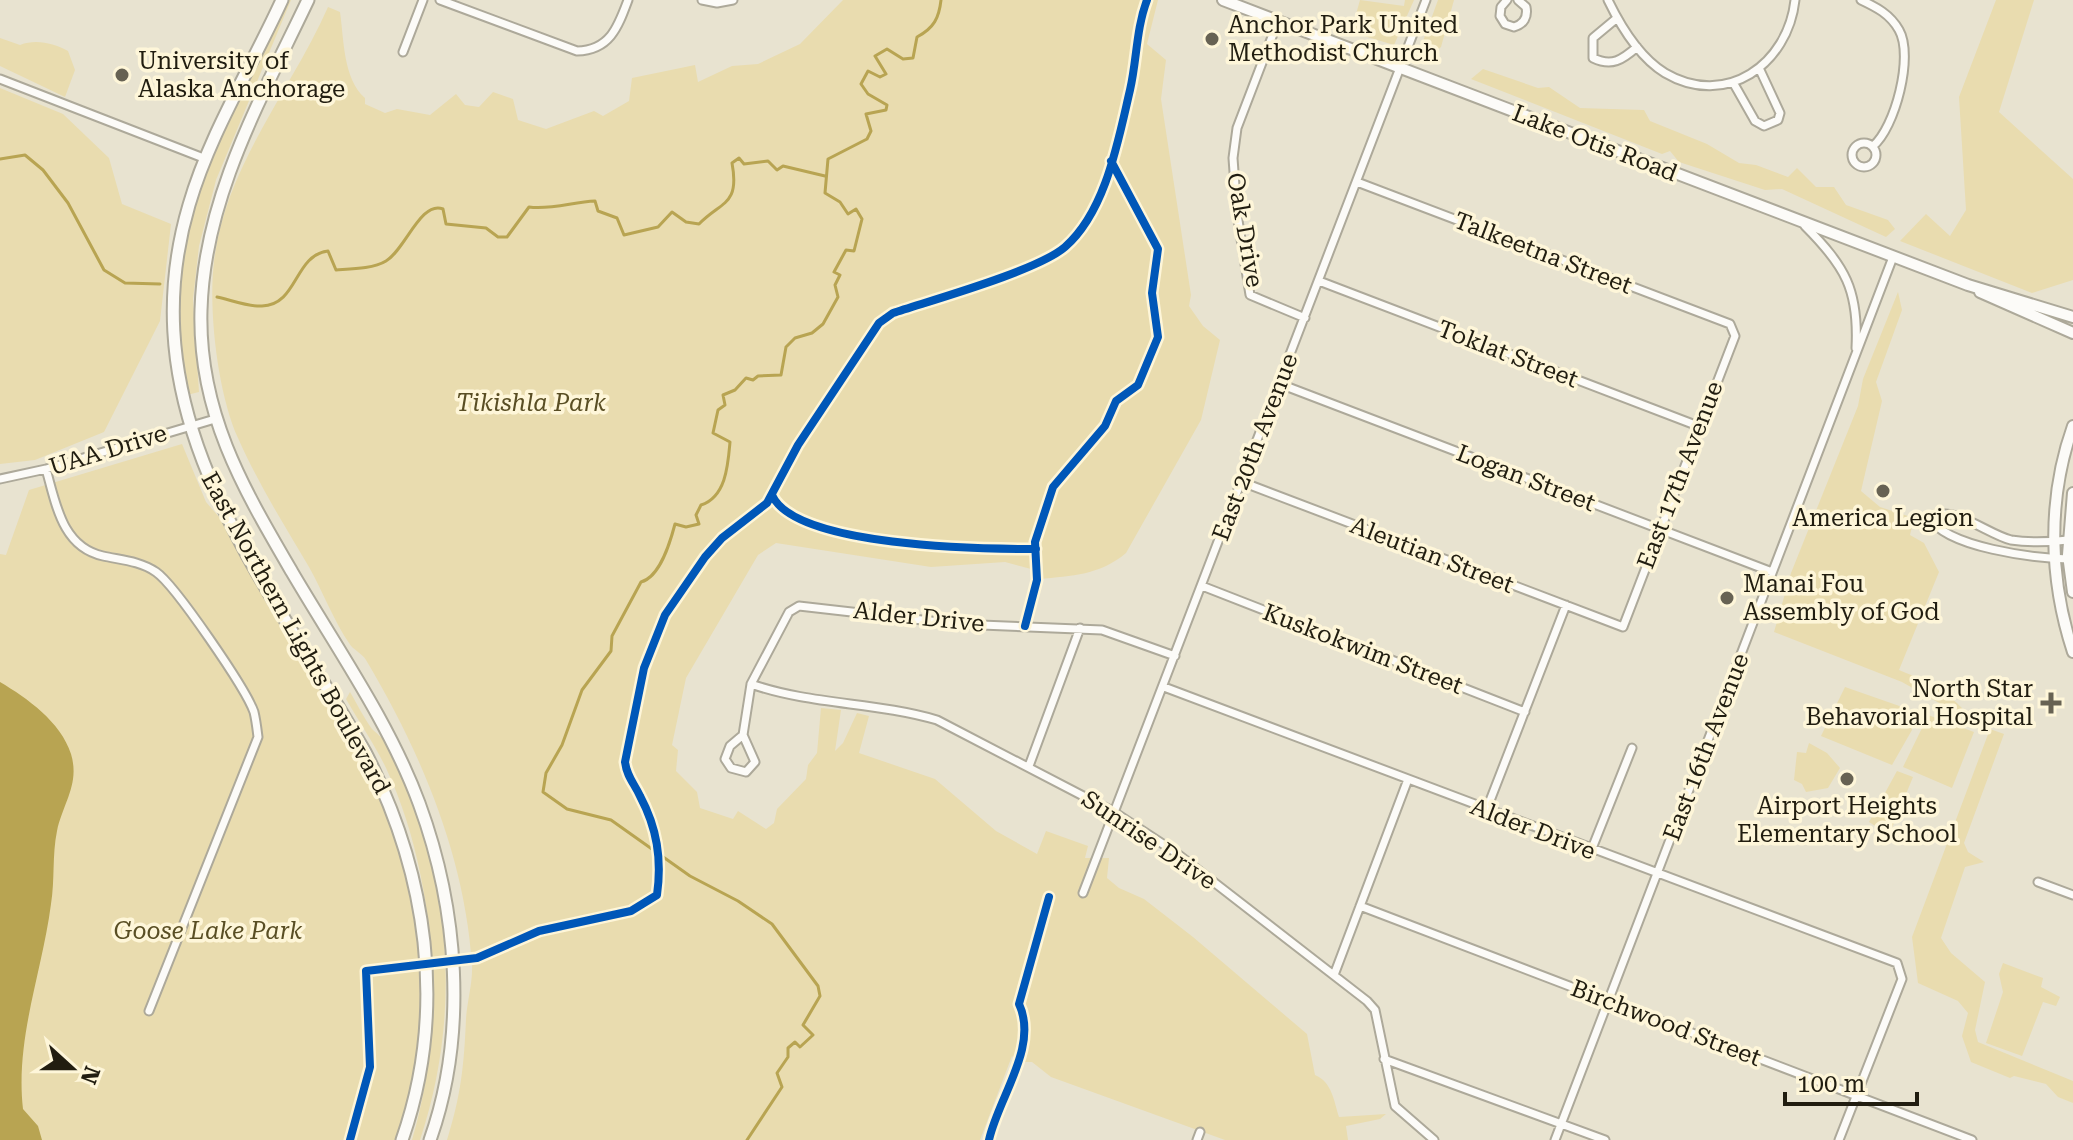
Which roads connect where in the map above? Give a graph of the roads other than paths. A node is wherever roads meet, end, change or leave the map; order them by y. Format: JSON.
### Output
{"nodes":[{"id":1,"x":282,"y":0,"type":"edge"},
{"id":2,"x":308,"y":0,"type":"edge"},
{"id":3,"x":423,"y":0,"type":"edge"},
{"id":4,"x":440,"y":0,"type":"edge"},
{"id":5,"x":628,"y":0,"type":"edge"},
{"id":6,"x":702,"y":0,"type":"edge"},
{"id":7,"x":733,"y":0,"type":"edge"},
{"id":8,"x":1223,"y":0,"type":"edge"},
{"id":9,"x":1426,"y":0,"type":"edge"},
{"id":10,"x":1507,"y":0,"type":"edge"},
{"id":11,"x":1518,"y":0,"type":"edge"},
{"id":12,"x":1608,"y":0,"type":"edge"},
{"id":13,"x":1795,"y":0,"type":"edge"},
{"id":14,"x":1861,"y":0,"type":"edge"},
{"id":15,"x":1617,"y":18,"type":"junction"},
{"id":16,"x":1278,"y":21,"type":"junction"},
{"id":17,"x":1637,"y":47,"type":"junction"},
{"id":18,"x":403,"y":52,"type":"dead end"},
{"id":19,"x":1400,"y":68,"type":"junction"},
{"id":20,"x":1760,"y":70,"type":"junction"},
{"id":21,"x":0,"y":79,"type":"edge"},
{"id":22,"x":1734,"y":84,"type":"junction"},
{"id":23,"x":1873,"y":146,"type":"dead end"},
{"id":24,"x":206,"y":159,"type":"junction"},
{"id":25,"x":1357,"y":182,"type":"junction"},
{"id":26,"x":1802,"y":222,"type":"junction"},
{"id":27,"x":1893,"y":257,"type":"junction"},
{"id":28,"x":1319,"y":281,"type":"junction"},
{"id":29,"x":1968,"y":285,"type":"junction"},
{"id":30,"x":2073,"y":317,"type":"edge"},
{"id":31,"x":1305,"y":318,"type":"junction"},
{"id":32,"x":1730,"y":324,"type":"joint"},
{"id":33,"x":2073,"y":333,"type":"edge"},
{"id":34,"x":1856,"y":355,"type":"junction"},
{"id":35,"x":1280,"y":384,"type":"junction"},
{"id":36,"x":215,"y":419,"type":"junction"},
{"id":37,"x":189,"y":425,"type":"junction"},
{"id":38,"x":1698,"y":426,"type":"junction"},
{"id":39,"x":2073,"y":426,"type":"edge"},
{"id":40,"x":46,"y":469,"type":"junction"},
{"id":41,"x":0,"y":479,"type":"edge"},
{"id":42,"x":1242,"y":482,"type":"junction"},
{"id":43,"x":2073,"y":493,"type":"edge"},
{"id":44,"x":1660,"y":529,"type":"junction"},
{"id":45,"x":2068,"y":540,"type":"junction"},
{"id":46,"x":2055,"y":541,"type":"junction"},
{"id":47,"x":2054,"y":559,"type":"junction"},
{"id":48,"x":2068,"y":559,"type":"junction"},
{"id":49,"x":1772,"y":572,"type":"junction"},
{"id":50,"x":1202,"y":586,"type":"junction"},
{"id":51,"x":2073,"y":592,"type":"edge"},
{"id":52,"x":1566,"y":605,"type":"junction"},
{"id":53,"x":1623,"y":627,"type":"joint"},
{"id":54,"x":1080,"y":628,"type":"junction"},
{"id":55,"x":2073,"y":652,"type":"edge"},
{"id":56,"x":1175,"y":656,"type":"junction"},
{"id":57,"x":751,"y":684,"type":"junction"},
{"id":58,"x":1164,"y":687,"type":"junction"},
{"id":59,"x":1525,"y":712,"type":"junction"},
{"id":60,"x":743,"y":735,"type":"junction"},
{"id":61,"x":1632,"y":748,"type":"dead end"},
{"id":62,"x":1029,"y":766,"type":"junction"},
{"id":63,"x":1407,"y":782,"type":"junction"},
{"id":64,"x":1486,"y":811,"type":"junction"},
{"id":65,"x":1114,"y":812,"type":"junction"},
{"id":66,"x":1591,"y":851,"type":"junction"},
{"id":67,"x":1658,"y":874,"type":"junction"},
{"id":68,"x":2038,"y":882,"type":"dead end"},
{"id":69,"x":1083,"y":893,"type":"dead end"},
{"id":70,"x":2073,"y":895,"type":"edge"},
{"id":71,"x":1360,"y":906,"type":"junction"},
{"id":72,"x":1334,"y":975,"type":"junction"},
{"id":73,"x":1609,"y":1001,"type":"junction"},
{"id":74,"x":149,"y":1011,"type":"dead end"},
{"id":75,"x":1384,"y":1059,"type":"junction"},
{"id":76,"x":1856,"y":1096,"type":"junction"},
{"id":77,"x":1562,"y":1123,"type":"junction"},
{"id":78,"x":402,"y":1140,"type":"edge"},
{"id":79,"x":430,"y":1140,"type":"edge"},
{"id":80,"x":1434,"y":1140,"type":"edge"},
{"id":81,"x":1555,"y":1140,"type":"edge"},
{"id":82,"x":1605,"y":1140,"type":"edge"},
{"id":83,"x":1839,"y":1140,"type":"edge"},
{"id":84,"x":1972,"y":1140,"type":"edge"}],
"edges":[{"from":1,"to":24,"type":"main road","name":"East Northern Lights Boulevard"},
{"from":2,"to":36,"type":"main road","name":"East Northern Lights Boulevard"},
{"from":3,"to":18,"type":"street"},
{"from":4,"to":5,"type":"street"},
{"from":6,"to":7,"type":"street"},
{"from":8,"to":16,"type":"main road","name":"Lake Otis Road"},
{"from":9,"to":19,"type":"street","name":"East 20th Avenue"},
{"from":10,"to":11,"type":"street"},
{"from":12,"to":15,"type":"street"},
{"from":13,"to":20,"type":"street"},
{"from":14,"to":23,"type":"street"},
{"from":15,"to":17,"type":"street"},
{"from":15,"to":17,"type":"street"},
{"from":16,"to":19,"type":"main road","name":"Lake Otis Road"},
{"from":16,"to":31,"type":"street","name":"Oak Drive"},
{"from":17,"to":22,"type":"street"},
{"from":19,"to":25,"type":"street","name":"East 20th Avenue"},
{"from":19,"to":26,"type":"main road","name":"Lake Otis Road"},
{"from":20,"to":22,"type":"street"},
{"from":20,"to":22,"type":"street"},
{"from":21,"to":24,"type":"street"},
{"from":24,"to":37,"type":"main road","name":"East Northern Lights Boulevard"},
{"from":25,"to":28,"type":"street","name":"East 20th Avenue"},
{"from":25,"to":32,"type":"street","name":"Talkeetna Street"},
{"from":26,"to":27,"type":"main road","name":"Lake Otis Road"},
{"from":26,"to":34,"type":"street","name":"East 16th Avenue"},
{"from":27,"to":29,"type":"main road","name":"Lake Otis Road"},
{"from":27,"to":34,"type":"street","name":"East 16th Avenue"},
{"from":28,"to":31,"type":"street","name":"East 20th Avenue"},
{"from":28,"to":38,"type":"street","name":"Toklat Street"},
{"from":29,"to":30,"type":"main road","name":"Lake Otis Road"},
{"from":29,"to":33,"type":"main road","name":"Lake Otis Road"},
{"from":31,"to":35,"type":"street","name":"East 20th Avenue"},
{"from":32,"to":38,"type":"street","name":"East 17th Avenue"},
{"from":34,"to":49,"type":"street","name":"East 16th Avenue"},
{"from":35,"to":42,"type":"street","name":"East 20th Avenue"},
{"from":35,"to":44,"type":"street","name":"Logan Street"},
{"from":36,"to":37,"type":"street","name":"UAA Drive"},
{"from":36,"to":79,"type":"main road","name":"East Northern Lights Boulevard"},
{"from":37,"to":40,"type":"street","name":"UAA Drive"},
{"from":37,"to":78,"type":"main road","name":"East Northern Lights Boulevard"},
{"from":38,"to":44,"type":"street","name":"East 17th Avenue"},
{"from":39,"to":46,"type":"main road"},
{"from":40,"to":41,"type":"street","name":"UAA Drive"},
{"from":40,"to":74,"type":"street"},
{"from":42,"to":50,"type":"street","name":"East 20th Avenue"},
{"from":42,"to":52,"type":"street","name":"Aleutian Street"},
{"from":43,"to":45,"type":"main road"},
{"from":44,"to":49,"type":"street","name":"Logan Street"},
{"from":44,"to":53,"type":"street","name":"East 17th Avenue"},
{"from":45,"to":46,"type":"street"},
{"from":45,"to":48,"type":"main road"},
{"from":46,"to":47,"type":"main road"},
{"from":46,"to":47,"type":"street"},
{"from":47,"to":48,"type":"street"},
{"from":47,"to":55,"type":"main road"},
{"from":48,"to":51,"type":"main road"},
{"from":49,"to":67,"type":"street","name":"East 16th Avenue"},
{"from":50,"to":56,"type":"street","name":"East 20th Avenue"},
{"from":50,"to":59,"type":"street","name":"Kuskokwim Street"},
{"from":52,"to":53,"type":"street","name":"Aleutian Street"},
{"from":52,"to":59,"type":"street"},
{"from":54,"to":56,"type":"street","name":"Alder Drive"},
{"from":54,"to":57,"type":"street","name":"Alder Drive"},
{"from":54,"to":62,"type":"street"},
{"from":56,"to":58,"type":"street","name":"East 20th Avenue"},
{"from":57,"to":60,"type":"street"},
{"from":57,"to":62,"type":"street","name":"Sunrise Drive"},
{"from":58,"to":63,"type":"street","name":"Alder Drive"},
{"from":58,"to":65,"type":"street","name":"East 20th Avenue"},
{"from":59,"to":64,"type":"street"},
{"from":60,"to":60,"type":"street"},
{"from":61,"to":66,"type":"street"},
{"from":62,"to":65,"type":"street","name":"Sunrise Drive"},
{"from":63,"to":64,"type":"street","name":"Alder Drive"},
{"from":63,"to":71,"type":"street"},
{"from":64,"to":66,"type":"street","name":"Alder Drive"},
{"from":65,"to":69,"type":"street","name":"East 20th Avenue"},
{"from":65,"to":72,"type":"street","name":"Sunrise Drive"},
{"from":66,"to":67,"type":"street","name":"Alder Drive"},
{"from":67,"to":73,"type":"street","name":"East 16th Avenue"},
{"from":67,"to":76,"type":"street","name":"Alder Drive"},
{"from":68,"to":70,"type":"street"},
{"from":71,"to":72,"type":"street"},
{"from":71,"to":73,"type":"street","name":"Birchwood Street"},
{"from":72,"to":75,"type":"street","name":"Sunrise Drive"},
{"from":73,"to":76,"type":"street","name":"Birchwood Street"},
{"from":73,"to":77,"type":"street","name":"East 16th Avenue"},
{"from":75,"to":77,"type":"street"},
{"from":75,"to":80,"type":"street","name":"Sunrise Drive"},
{"from":76,"to":83,"type":"street"},
{"from":76,"to":84,"type":"street","name":"Birchwood Street"},
{"from":77,"to":81,"type":"street","name":"East 16th Avenue"},
{"from":77,"to":82,"type":"street"}]}
